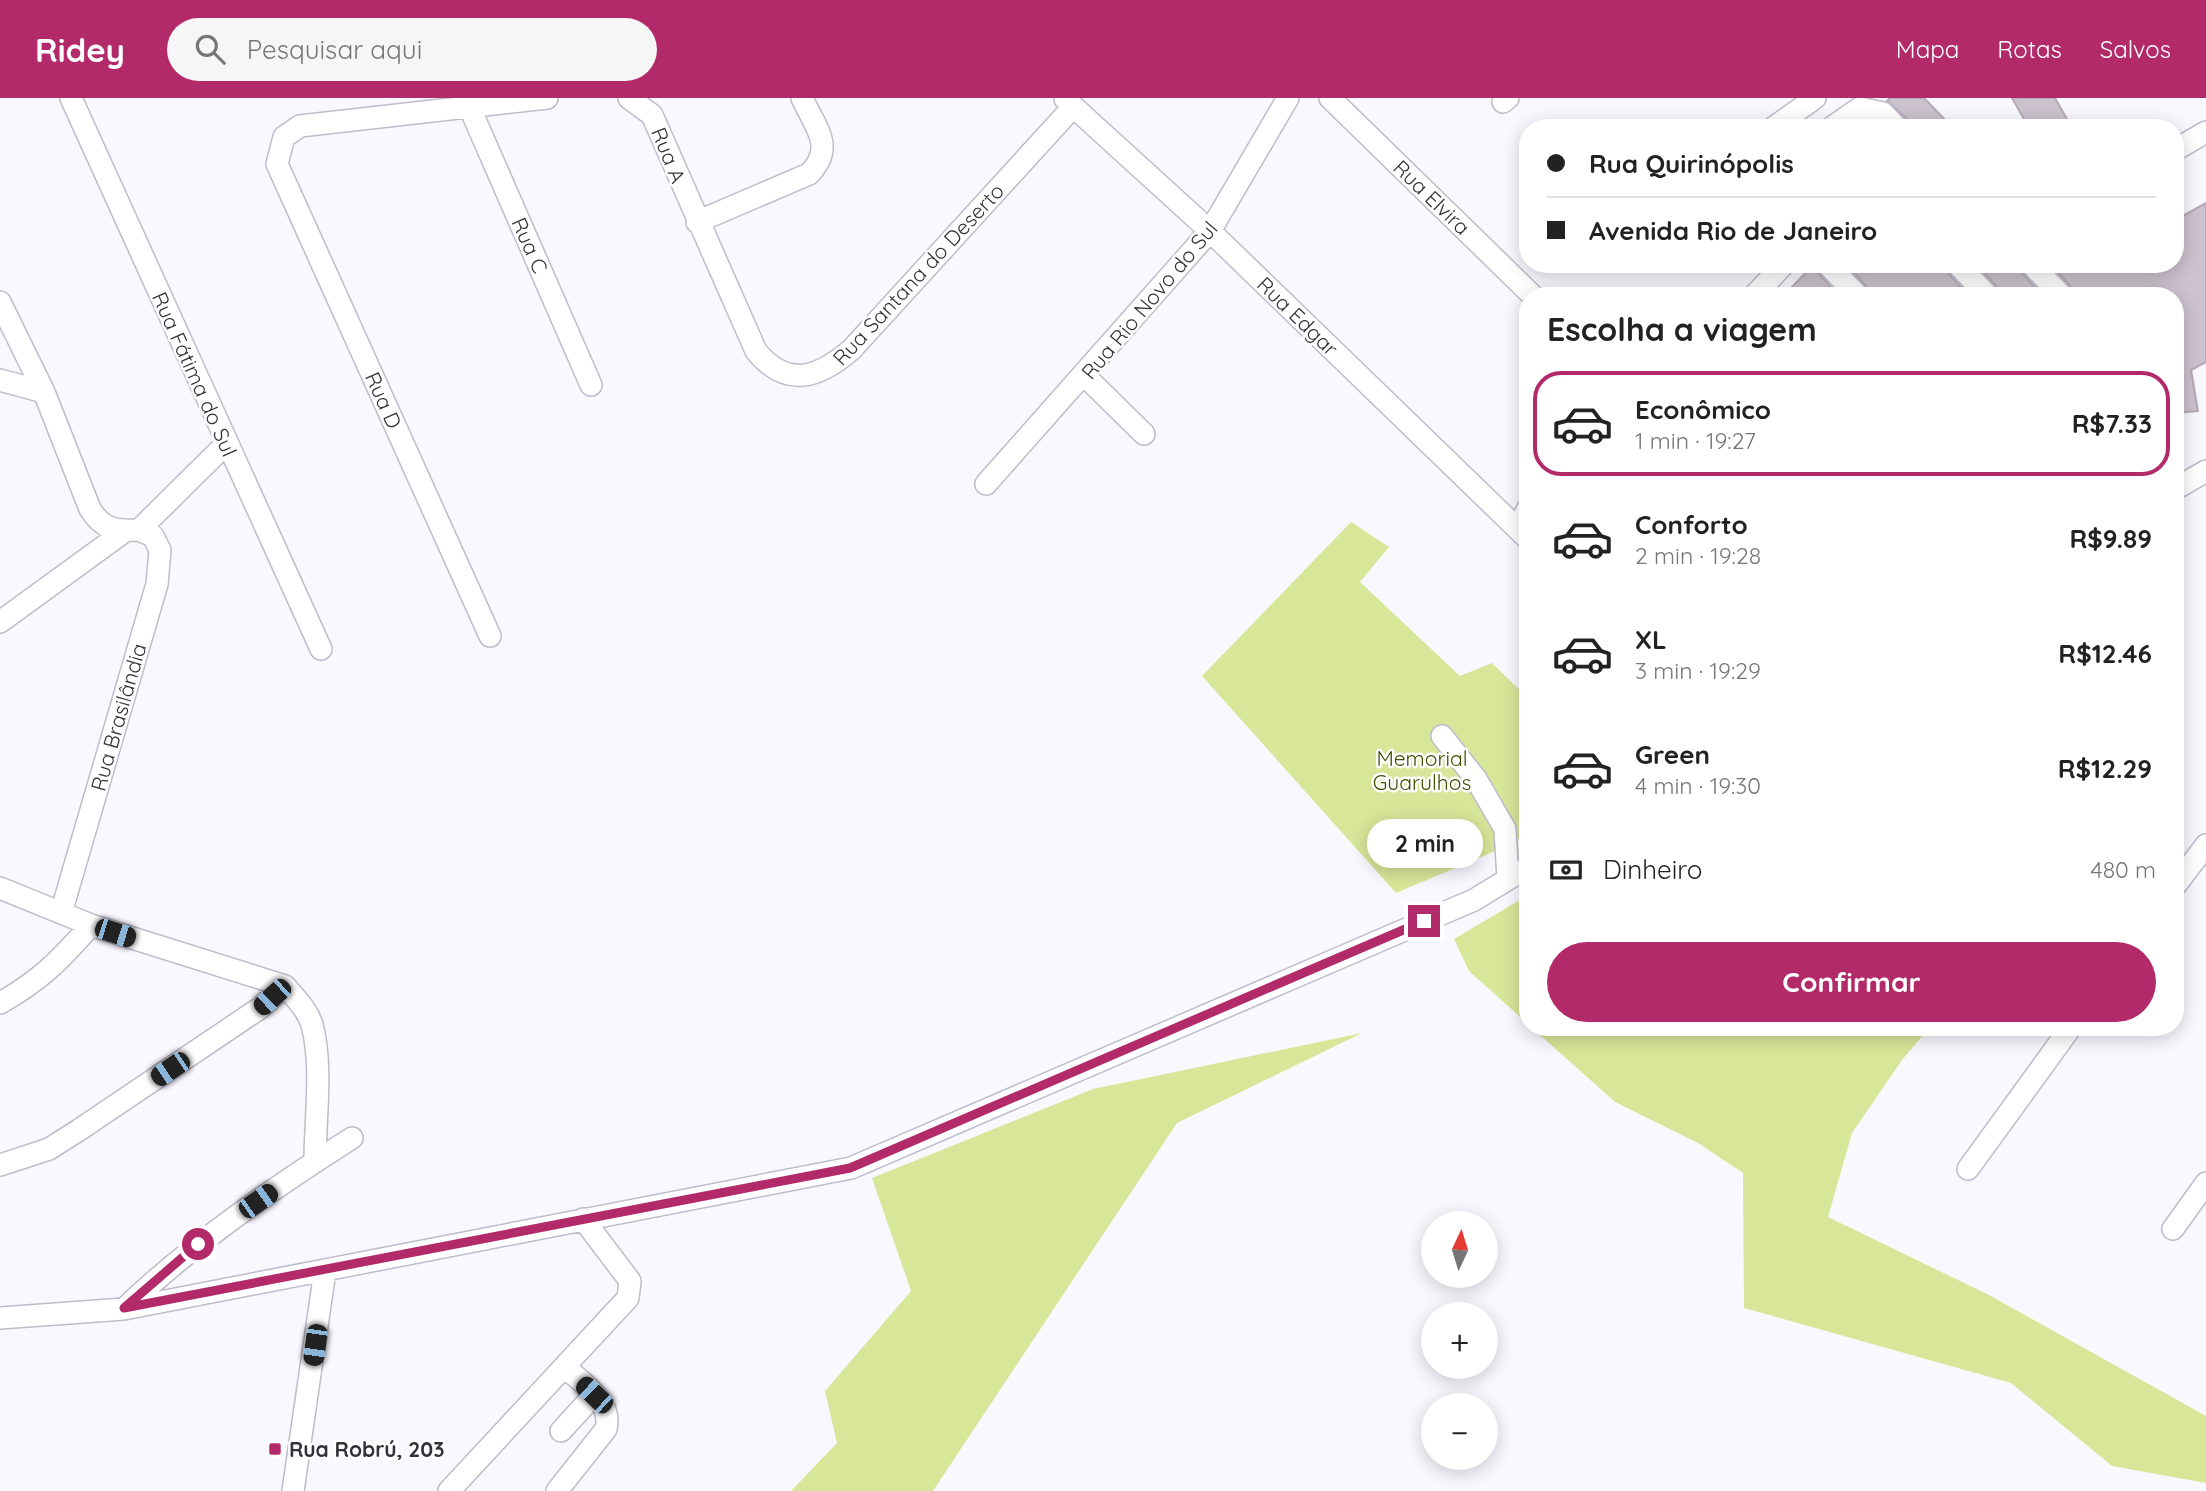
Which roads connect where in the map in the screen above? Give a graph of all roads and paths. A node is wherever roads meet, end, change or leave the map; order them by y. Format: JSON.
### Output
{"nodes":[{"id":1,"x":71,"y":98,"type":"edge"},
{"id":2,"x":547,"y":98,"type":"edge"},
{"id":3,"x":628,"y":98,"type":"edge"},
{"id":4,"x":802,"y":98,"type":"edge"},
{"id":5,"x":1289,"y":98,"type":"edge"},
{"id":6,"x":1330,"y":98,"type":"edge"},
{"id":7,"x":1815,"y":98,"type":"edge"},
{"id":8,"x":1068,"y":103,"type":"edge"},
{"id":9,"x":456,"y":104,"type":"edge"},
{"id":10,"x":1786,"y":119,"type":"edge"},
{"id":11,"x":1844,"y":119,"type":"edge"},
{"id":12,"x":1889,"y":119,"type":"edge"},
{"id":13,"x":2206,"y":132,"type":"edge"},
{"id":14,"x":2184,"y":145,"type":"edge"},
{"id":15,"x":697,"y":222,"type":"junction"},
{"id":16,"x":1210,"y":231,"type":"junction"},
{"id":17,"x":1776,"y":273,"type":"edge"},
{"id":18,"x":1836,"y":273,"type":"edge"},
{"id":19,"x":1966,"y":273,"type":"edge"},
{"id":20,"x":2040,"y":273,"type":"edge"},
{"id":21,"x":1524,"y":287,"type":"edge"},
{"id":22,"x":1762,"y":287,"type":"edge"},
{"id":23,"x":1849,"y":287,"type":"edge"},
{"id":24,"x":1980,"y":287,"type":"edge"},
{"id":25,"x":2053,"y":287,"type":"edge"},
{"id":26,"x":0,"y":302,"type":"edge"},
{"id":27,"x":1085,"y":376,"type":"junction"},
{"id":28,"x":0,"y":380,"type":"edge"},
{"id":29,"x":592,"y":385,"type":"dead end"},
{"id":30,"x":44,"y":392,"type":"junction"},
{"id":31,"x":1144,"y":434,"type":"dead end"},
{"id":32,"x":226,"y":444,"type":"junction"},
{"id":33,"x":2206,"y":471,"type":"edge"},
{"id":34,"x":986,"y":484,"type":"dead end"},
{"id":35,"x":2184,"y":484,"type":"edge"},
{"id":36,"x":132,"y":530,"type":"junction"},
{"id":37,"x":1519,"y":530,"type":"edge"},
{"id":38,"x":0,"y":622,"type":"edge"},
{"id":39,"x":491,"y":636,"type":"dead end"},
{"id":40,"x":321,"y":649,"type":"dead end"},
{"id":41,"x":1442,"y":736,"type":"dead end"},
{"id":42,"x":2206,"y":845,"type":"edge"},
{"id":43,"x":1519,"y":872,"type":"edge"},
{"id":44,"x":2184,"y":874,"type":"edge"},
{"id":45,"x":1508,"y":879,"type":"junction"},
{"id":46,"x":0,"y":888,"type":"edge"},
{"id":47,"x":61,"y":913,"type":"junction"},
{"id":48,"x":91,"y":925,"type":"junction"},
{"id":49,"x":285,"y":986,"type":"junction"},
{"id":50,"x":0,"y":1003,"type":"edge"},
{"id":51,"x":2064,"y":1036,"type":"edge"},
{"id":52,"x":352,"y":1138,"type":"dead end"},
{"id":53,"x":315,"y":1161,"type":"junction"},
{"id":54,"x":0,"y":1164,"type":"edge"},
{"id":55,"x":1968,"y":1169,"type":"dead end"},
{"id":56,"x":2206,"y":1183,"type":"edge"},
{"id":57,"x":583,"y":1219,"type":"junction"},
{"id":58,"x":2173,"y":1229,"type":"dead end"},
{"id":59,"x":325,"y":1272,"type":"junction"},
{"id":60,"x":124,"y":1308,"type":"junction"},
{"id":61,"x":0,"y":1318,"type":"edge"},
{"id":62,"x":565,"y":1367,"type":"junction"},
{"id":63,"x":594,"y":1395,"type":"junction"},
{"id":64,"x":561,"y":1431,"type":"dead end"},
{"id":65,"x":293,"y":1491,"type":"edge"},
{"id":66,"x":449,"y":1491,"type":"edge"},
{"id":67,"x":557,"y":1491,"type":"edge"}],
"edges":[{"from":1,"to":32,"type":"street","name":"Rua Fátima do Sul"},
{"from":2,"to":9,"type":"street"},
{"from":3,"to":15,"type":"street","name":"Rua A"},
{"from":4,"to":15,"type":"street"},
{"from":5,"to":16,"type":"street","name":"Rua Rio Novo do Sul"},
{"from":6,"to":21,"type":"street","name":"Rua Elvira"},
{"from":7,"to":10,"type":"street"},
{"from":8,"to":15,"type":"street","name":"Rua Santana do Deserto"},
{"from":8,"to":16,"type":"street","name":"Rua Edgar"},
{"from":9,"to":29,"type":"street","name":"Rua C"},
{"from":9,"to":39,"type":"street","name":"Rua D"},
{"from":11,"to":12,"type":"street"},
{"from":13,"to":14,"type":"street"},
{"from":16,"to":27,"type":"street","name":"Rua Rio Novo do Sul"},
{"from":16,"to":37,"type":"street","name":"Rua Edgar"},
{"from":17,"to":22,"type":"street"},
{"from":18,"to":23,"type":"street"},
{"from":19,"to":24,"type":"street"},
{"from":20,"to":25,"type":"street"},
{"from":26,"to":30,"type":"street"},
{"from":27,"to":31,"type":"street"},
{"from":27,"to":34,"type":"street","name":"Rua Rio Novo do Sul"},
{"from":28,"to":30,"type":"street"},
{"from":30,"to":36,"type":"street"},
{"from":32,"to":36,"type":"street"},
{"from":32,"to":40,"type":"street","name":"Rua Fátima do Sul"},
{"from":33,"to":35,"type":"street"},
{"from":36,"to":38,"type":"street"},
{"from":36,"to":47,"type":"street","name":"Rua Brasilândia"},
{"from":41,"to":45,"type":"street"},
{"from":42,"to":44,"type":"street"},
{"from":43,"to":45,"type":"street"},
{"from":45,"to":57,"type":"street"},
{"from":46,"to":47,"type":"street"},
{"from":47,"to":48,"type":"street"},
{"from":48,"to":49,"type":"street"},
{"from":48,"to":50,"type":"street"},
{"from":49,"to":53,"type":"street"},
{"from":49,"to":54,"type":"street"},
{"from":51,"to":55,"type":"street"},
{"from":52,"to":53,"type":"street"},
{"from":53,"to":60,"type":"street"},
{"from":56,"to":58,"type":"street"},
{"from":57,"to":59,"type":"street"},
{"from":57,"to":62,"type":"street"},
{"from":59,"to":60,"type":"street"},
{"from":59,"to":65,"type":"street"},
{"from":60,"to":61,"type":"street"},
{"from":62,"to":63,"type":"street"},
{"from":62,"to":66,"type":"street"},
{"from":63,"to":64,"type":"street"},
{"from":63,"to":67,"type":"street"}]}
